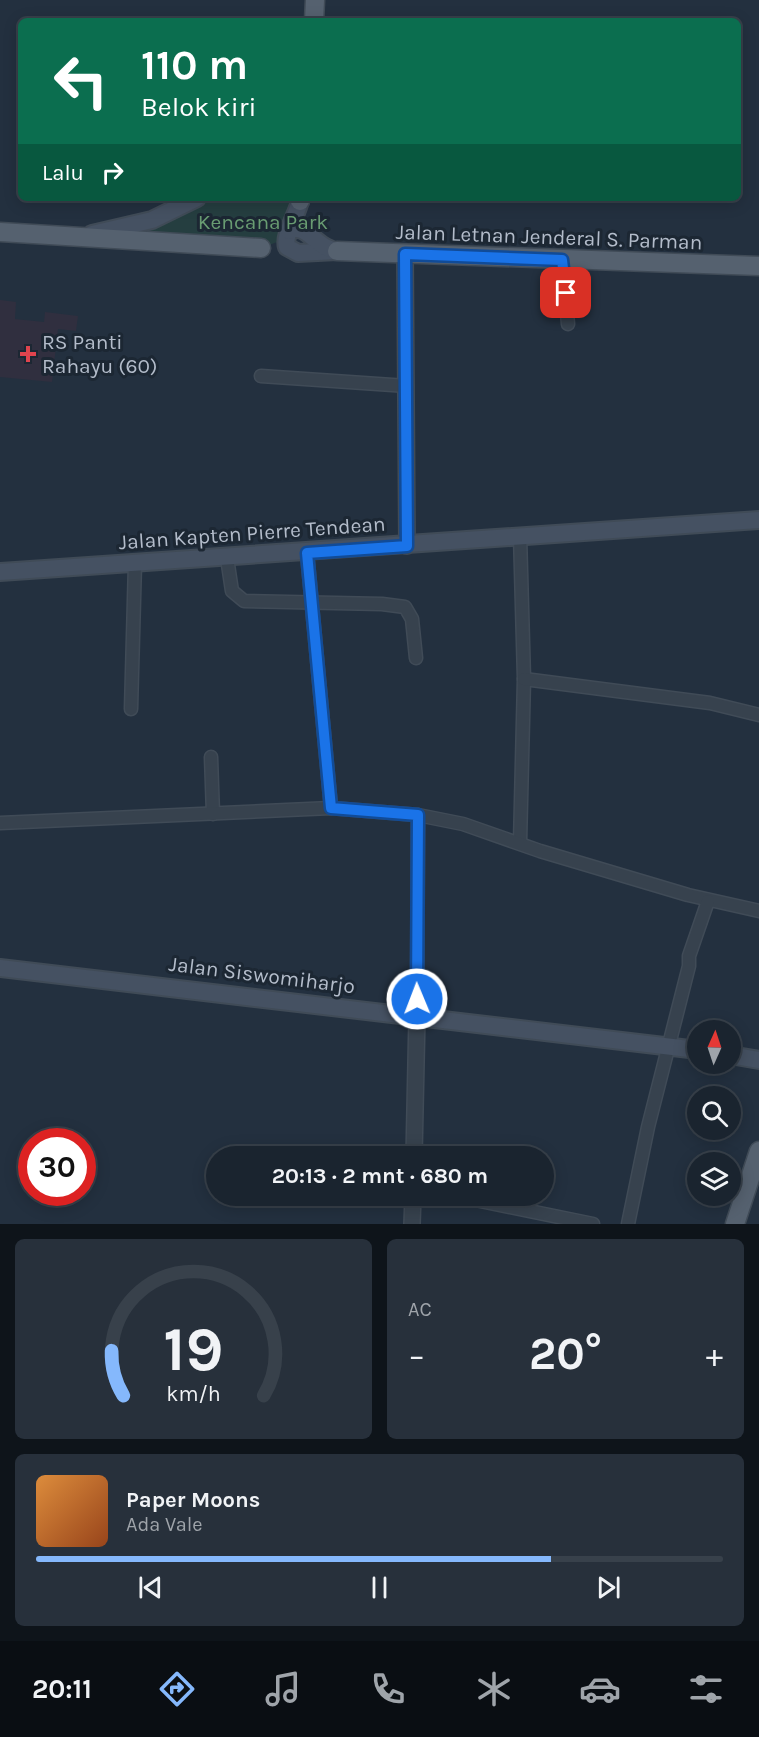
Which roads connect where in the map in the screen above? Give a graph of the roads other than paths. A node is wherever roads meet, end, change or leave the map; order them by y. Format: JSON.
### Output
{"nodes":[{"id":1,"x":315,"y":0,"type":"edge"},
{"id":2,"x":314,"y":18,"type":"edge"},
{"id":3,"x":190,"y":201,"type":"edge"},
{"id":4,"x":300,"y":201,"type":"edge"},
{"id":5,"x":300,"y":201,"type":"edge"},
{"id":6,"x":0,"y":232,"type":"edge"},
{"id":7,"x":287,"y":233,"type":"junction"},
{"id":8,"x":308,"y":235,"type":"junction"},
{"id":9,"x":73,"y":237,"type":"junction"},
{"id":10,"x":261,"y":248,"type":"junction"},
{"id":11,"x":337,"y":251,"type":"junction"},
{"id":12,"x":296,"y":253,"type":"junction"},
{"id":13,"x":405,"y":254,"type":"junction"},
{"id":14,"x":562,"y":260,"type":"junction"},
{"id":15,"x":759,"y":266,"type":"edge"},
{"id":16,"x":568,"y":324,"type":"dead end"},
{"id":17,"x":261,"y":376,"type":"dead end"},
{"id":18,"x":406,"y":386,"type":"junction"},
{"id":19,"x":759,"y":520,"type":"edge"},
{"id":20,"x":520,"y":535,"type":"junction"},
{"id":21,"x":407,"y":546,"type":"junction"},
{"id":22,"x":307,"y":553,"type":"junction"},
{"id":23,"x":227,"y":558,"type":"junction"},
{"id":24,"x":135,"y":563,"type":"junction"},
{"id":25,"x":0,"y":572,"type":"edge"},
{"id":26,"x":312,"y":604,"type":"junction"},
{"id":27,"x":416,"y":658,"type":"dead end"},
{"id":28,"x":524,"y":679,"type":"junction"},
{"id":29,"x":131,"y":709,"type":"dead end"},
{"id":30,"x":759,"y":715,"type":"edge"},
{"id":31,"x":211,"y":757,"type":"dead end"},
{"id":32,"x":331,"y":808,"type":"junction"},
{"id":33,"x":213,"y":814,"type":"junction"},
{"id":34,"x":418,"y":815,"type":"junction"},
{"id":35,"x":0,"y":823,"type":"edge"},
{"id":36,"x":520,"y":843,"type":"junction"},
{"id":37,"x":708,"y":901,"type":"junction"},
{"id":38,"x":759,"y":911,"type":"edge"},
{"id":39,"x":0,"y":968,"type":"edge"},
{"id":40,"x":417,"y":1016,"type":"junction"},
{"id":41,"x":669,"y":1046,"type":"junction"},
{"id":42,"x":687,"y":1048,"type":"edge"},
{"id":43,"x":741,"y":1057,"type":"edge"},
{"id":44,"x":759,"y":1060,"type":"edge"},
{"id":45,"x":414,"y":1146,"type":"edge"},
{"id":46,"x":759,"y":1151,"type":"edge"},
{"id":47,"x":413,"y":1206,"type":"edge"},
{"id":48,"x":505,"y":1206,"type":"edge"},
{"id":49,"x":412,"y":1224,"type":"edge"},
{"id":50,"x":593,"y":1224,"type":"edge"},
{"id":51,"x":628,"y":1224,"type":"edge"},
{"id":52,"x":735,"y":1224,"type":"edge"}],
"edges":[{"from":1,"to":2,"type":"main road"},
{"from":3,"to":9,"type":"main road"},
{"from":4,"to":7,"type":"main road"},
{"from":5,"to":8,"type":"main road"},
{"from":6,"to":9,"type":"main road"},
{"from":7,"to":8,"type":"main road"},
{"from":7,"to":10,"type":"main road"},
{"from":7,"to":12,"type":"main road"},
{"from":8,"to":11,"type":"main road"},
{"from":8,"to":12,"type":"main road"},
{"from":9,"to":10,"type":"main road"},
{"from":10,"to":12,"type":"main road"},
{"from":11,"to":12,"type":"main road"},
{"from":11,"to":13,"type":"main road","name":"Jalan Letnan Jenderal S. Parman"},
{"from":13,"to":14,"type":"main road","name":"Jalan Letnan Jenderal S. Parman"},
{"from":13,"to":18,"type":"street"},
{"from":14,"to":15,"type":"main road","name":"Jalan Letnan Jenderal S. Parman"},
{"from":14,"to":16,"type":"street"},
{"from":17,"to":18,"type":"street"},
{"from":18,"to":21,"type":"street"},
{"from":19,"to":20,"type":"main road","name":"Jalan Kapten Pierre Tendean"},
{"from":20,"to":21,"type":"main road","name":"Jalan Kapten Pierre Tendean"},
{"from":20,"to":28,"type":"street"},
{"from":21,"to":22,"type":"main road","name":"Jalan Kapten Pierre Tendean"},
{"from":22,"to":23,"type":"main road","name":"Jalan Kapten Pierre Tendean"},
{"from":22,"to":26,"type":"street"},
{"from":23,"to":24,"type":"main road","name":"Jalan Kapten Pierre Tendean"},
{"from":23,"to":26,"type":"street"},
{"from":24,"to":25,"type":"main road","name":"Jalan Kapten Pierre Tendean"},
{"from":24,"to":29,"type":"street"},
{"from":26,"to":27,"type":"street"},
{"from":26,"to":32,"type":"street"},
{"from":28,"to":30,"type":"street"},
{"from":28,"to":36,"type":"street"},
{"from":31,"to":33,"type":"street"},
{"from":32,"to":33,"type":"street"},
{"from":32,"to":34,"type":"street"},
{"from":33,"to":35,"type":"street"},
{"from":34,"to":36,"type":"street"},
{"from":34,"to":40,"type":"street"},
{"from":36,"to":37,"type":"street"},
{"from":37,"to":38,"type":"street"},
{"from":37,"to":41,"type":"street"},
{"from":39,"to":40,"type":"main road","name":"Jalan Siswomiharjo"},
{"from":40,"to":41,"type":"main road","name":"Jalan Siswomiharjo"},
{"from":40,"to":45,"type":"street"},
{"from":41,"to":42,"type":"main road","name":"Jalan Siswomiharjo"},
{"from":41,"to":51,"type":"street"},
{"from":43,"to":44,"type":"main road"},
{"from":46,"to":52,"type":"main road"},
{"from":47,"to":49,"type":"street"},
{"from":48,"to":50,"type":"street"}]}
